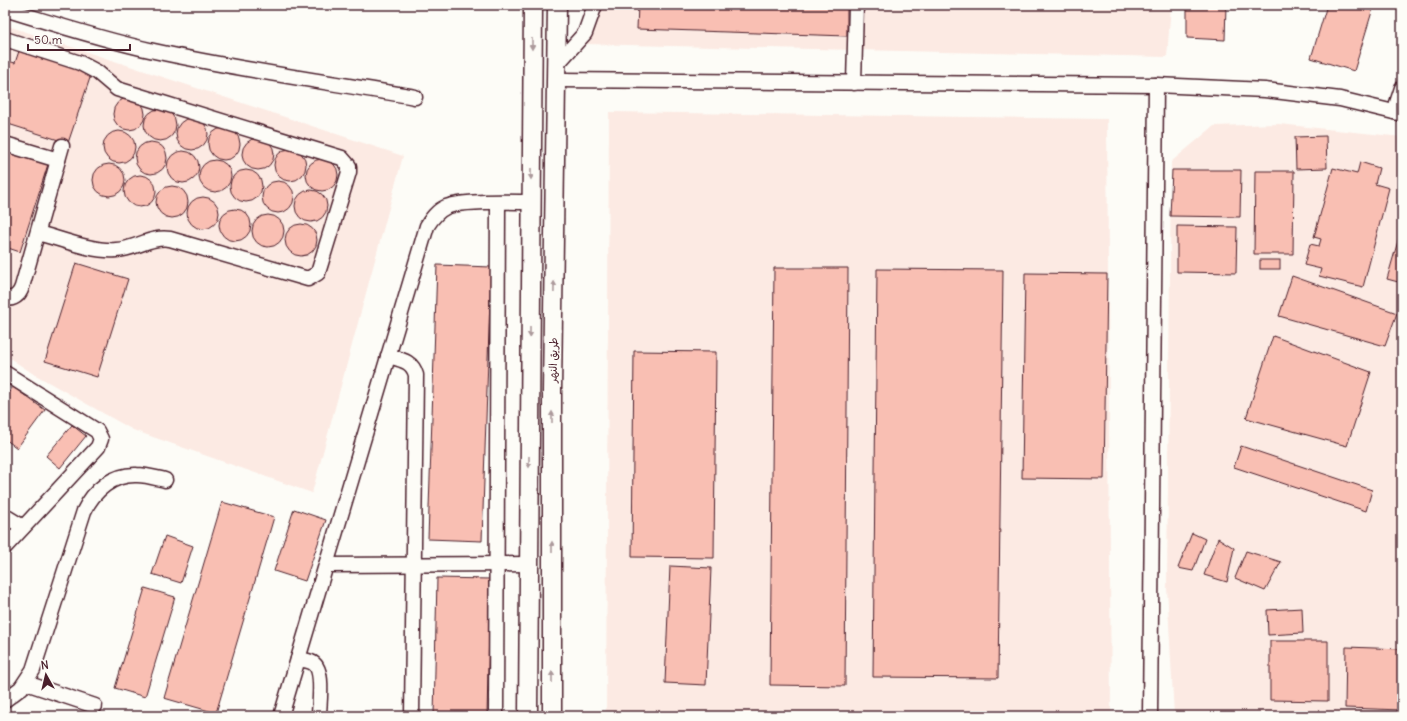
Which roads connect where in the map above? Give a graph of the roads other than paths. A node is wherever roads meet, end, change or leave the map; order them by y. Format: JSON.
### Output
{"nodes":[{"id":1,"x":532,"y":5,"type":"edge"},
{"id":2,"x":557,"y":5,"type":"edge"},
{"id":3,"x":595,"y":5,"type":"edge"},
{"id":4,"x":856,"y":5,"type":"edge"},
{"id":5,"x":5,"y":9,"type":"edge"},
{"id":6,"x":5,"y":39,"type":"edge"},
{"id":7,"x":557,"y":72,"type":"junction"},
{"id":8,"x":854,"y":83,"type":"junction"},
{"id":9,"x":1156,"y":85,"type":"junction"},
{"id":10,"x":1402,"y":88,"type":"edge"},
{"id":11,"x":415,"y":97,"type":"dead end"},
{"id":12,"x":1398,"y":113,"type":"edge"},
{"id":13,"x":5,"y":144,"type":"edge"},
{"id":14,"x":62,"y":146,"type":"dead end"},
{"id":15,"x":58,"y":160,"type":"junction"},
{"id":16,"x":531,"y":202,"type":"junction"},
{"id":17,"x":498,"y":203,"type":"junction"},
{"id":18,"x":38,"y":233,"type":"junction"},
{"id":19,"x":5,"y":299,"type":"edge"},
{"id":20,"x":388,"y":356,"type":"junction"},
{"id":21,"x":5,"y":373,"type":"edge"},
{"id":22,"x":165,"y":480,"type":"dead end"},
{"id":23,"x":5,"y":516,"type":"edge"},
{"id":24,"x":23,"y":527,"type":"junction"},
{"id":25,"x":5,"y":547,"type":"edge"},
{"id":26,"x":496,"y":564,"type":"junction"},
{"id":27,"x":528,"y":564,"type":"junction"},
{"id":28,"x":326,"y":565,"type":"junction"},
{"id":29,"x":414,"y":565,"type":"junction"},
{"id":30,"x":298,"y":659,"type":"junction"},
{"id":31,"x":26,"y":683,"type":"junction"},
{"id":32,"x":5,"y":700,"type":"edge"},
{"id":33,"x":95,"y":706,"type":"dead end"},
{"id":34,"x":281,"y":716,"type":"edge"},
{"id":35,"x":319,"y":716,"type":"edge"},
{"id":36,"x":412,"y":716,"type":"edge"},
{"id":37,"x":496,"y":716,"type":"edge"},
{"id":38,"x":528,"y":716,"type":"edge"},
{"id":39,"x":552,"y":716,"type":"edge"},
{"id":40,"x":1150,"y":716,"type":"edge"}],
"edges":[{"from":1,"to":16,"type":"main road","name":"طريق النهر","one_way":true},
{"from":2,"to":7,"type":"main road","name":"طريق النهر"},
{"from":3,"to":7,"type":"street"},
{"from":4,"to":8,"type":"street"},
{"from":5,"to":11,"type":"street"},
{"from":6,"to":18,"type":"street"},
{"from":7,"to":8,"type":"street"},
{"from":39,"to":7,"type":"main road","name":"طريق النهر","one_way":true},
{"from":8,"to":9,"type":"street"},
{"from":9,"to":12,"type":"street"},
{"from":9,"to":40,"type":"street"},
{"from":10,"to":12,"type":"street"},
{"from":13,"to":15,"type":"street"},
{"from":14,"to":15,"type":"street"},
{"from":15,"to":18,"type":"street"},
{"from":16,"to":17,"type":"street"},
{"from":16,"to":27,"type":"main road","name":"طريق النهر","one_way":true},
{"from":17,"to":20,"type":"street"},
{"from":17,"to":26,"type":"street"},
{"from":18,"to":19,"type":"street"},
{"from":20,"to":28,"type":"street"},
{"from":20,"to":29,"type":"street"},
{"from":21,"to":24,"type":"street"},
{"from":22,"to":31,"type":"street"},
{"from":23,"to":24,"type":"street"},
{"from":24,"to":25,"type":"street"},
{"from":26,"to":27,"type":"street"},
{"from":26,"to":29,"type":"street"},
{"from":26,"to":37,"type":"street"},
{"from":27,"to":38,"type":"main road","name":"طريق النهر"},
{"from":28,"to":29,"type":"street"},
{"from":28,"to":30,"type":"street"},
{"from":29,"to":36,"type":"street"},
{"from":30,"to":34,"type":"street"},
{"from":30,"to":35,"type":"street"},
{"from":31,"to":32,"type":"street"},
{"from":31,"to":33,"type":"street"}]}
